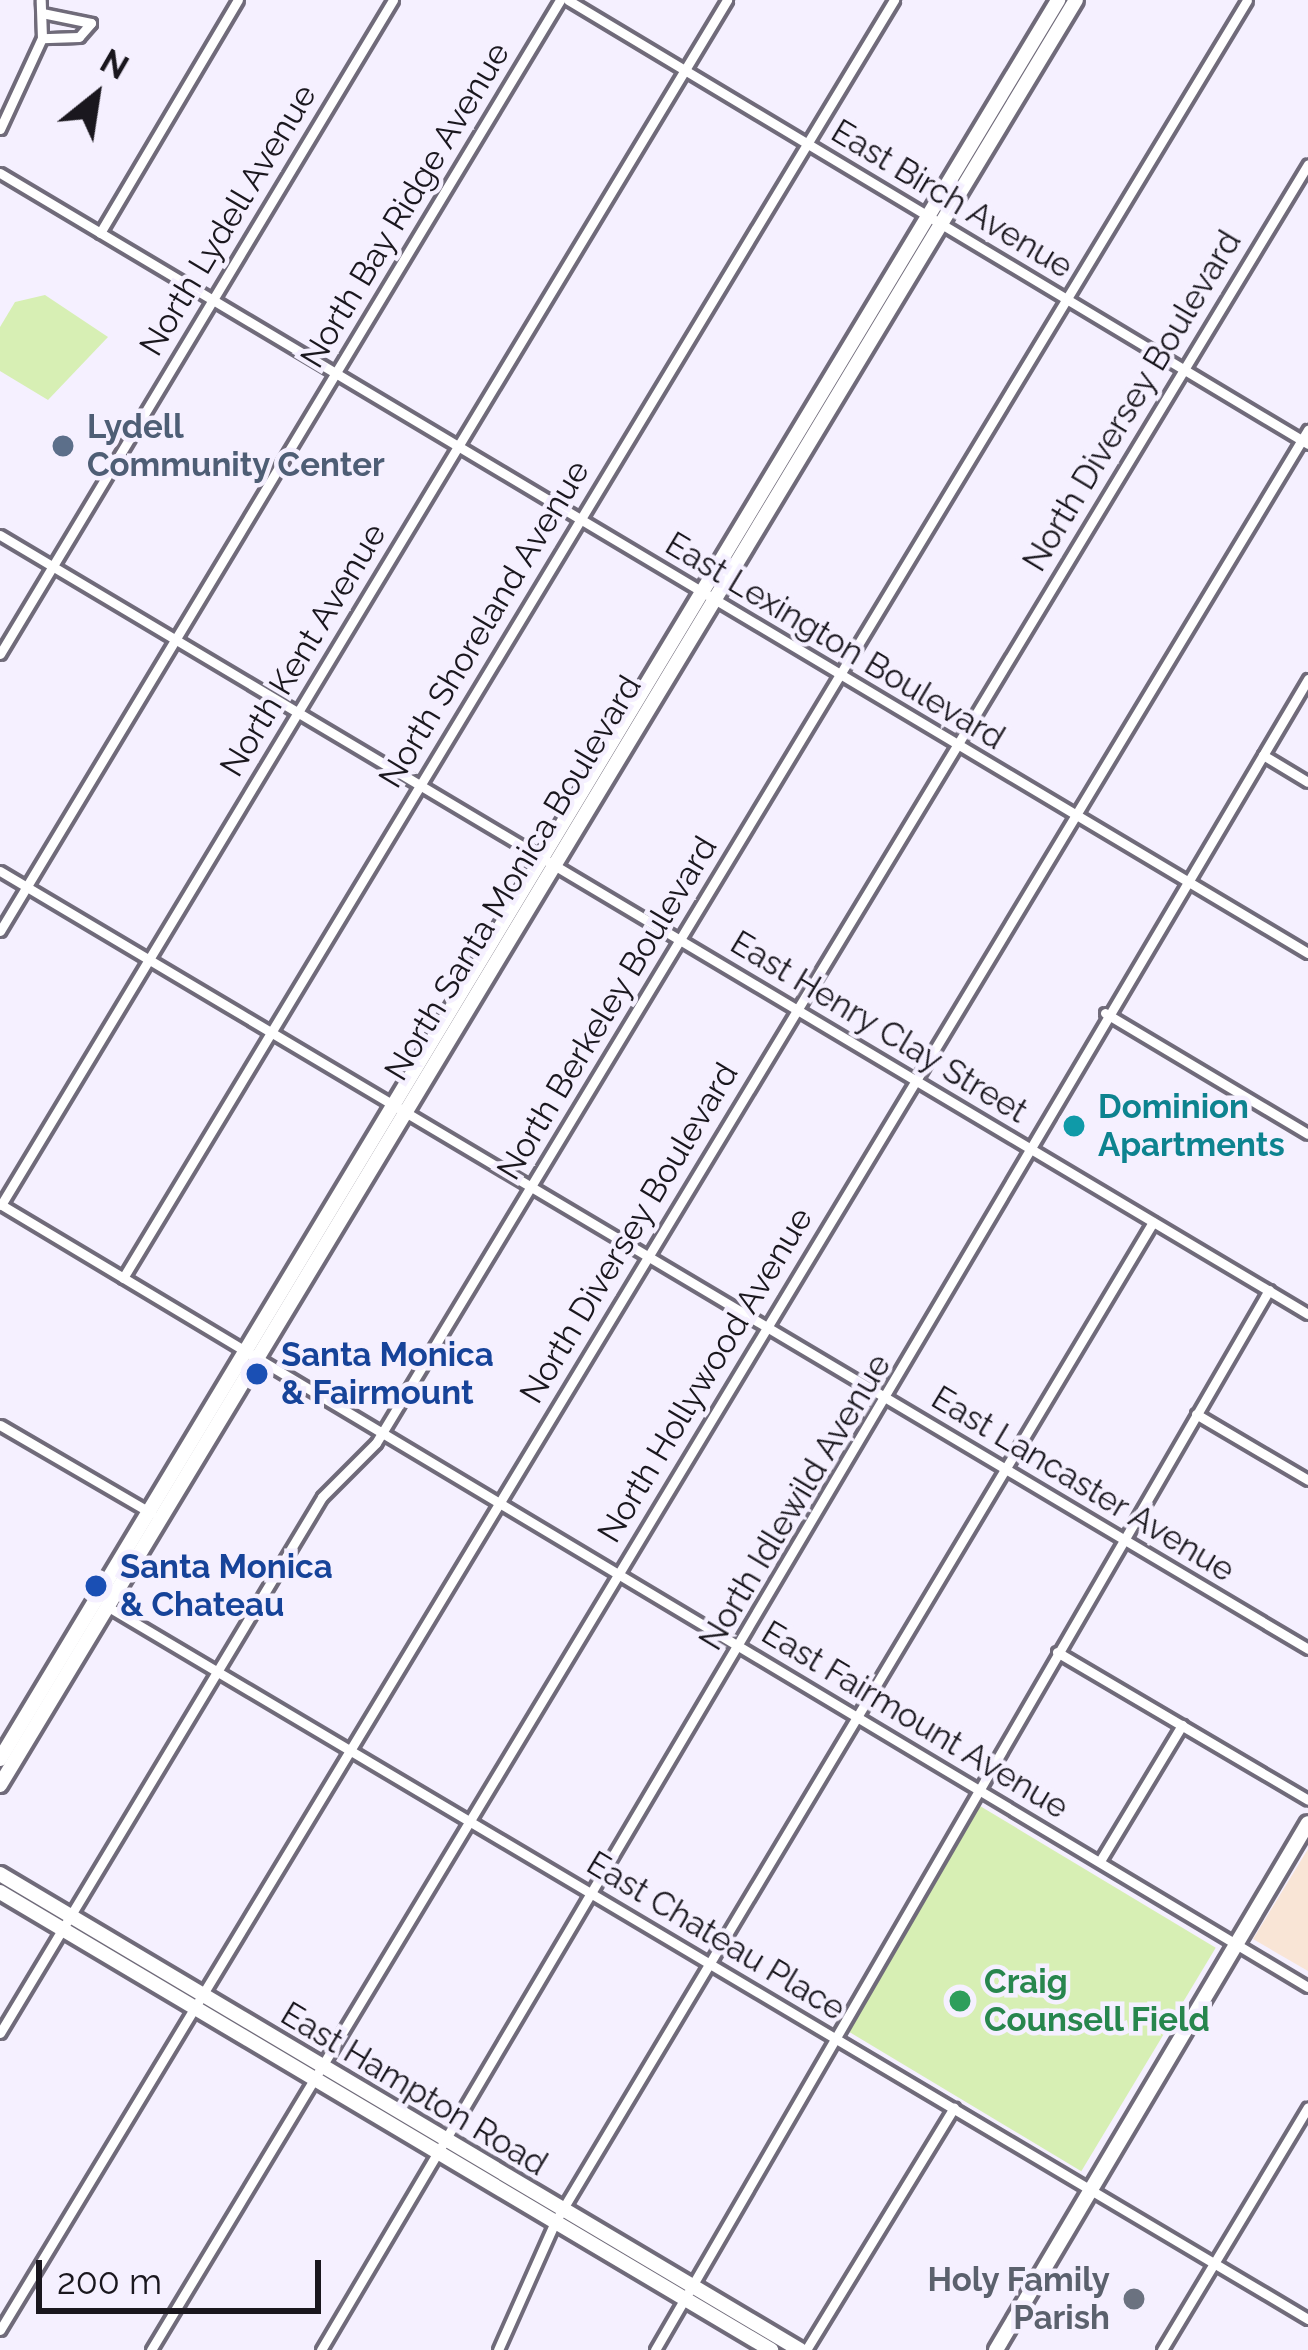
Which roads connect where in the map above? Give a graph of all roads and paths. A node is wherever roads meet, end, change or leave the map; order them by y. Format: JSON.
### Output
{"nodes":[{"id":1,"x":41,"y":0,"type":"edge"},
{"id":2,"x":238,"y":0,"type":"edge"},
{"id":3,"x":393,"y":0,"type":"edge"},
{"id":4,"x":564,"y":0,"type":"edge"},
{"id":5,"x":727,"y":0,"type":"edge"},
{"id":6,"x":894,"y":0,"type":"edge"},
{"id":7,"x":1058,"y":0,"type":"edge"},
{"id":8,"x":1076,"y":0,"type":"edge"},
{"id":9,"x":1247,"y":0,"type":"edge"},
{"id":10,"x":41,"y":13,"type":"junction"},
{"id":11,"x":42,"y":38,"type":"junction"},
{"id":12,"x":685,"y":70,"type":"junction"},
{"id":13,"x":0,"y":129,"type":"edge"},
{"id":14,"x":807,"y":144,"type":"junction"},
{"id":15,"x":1308,"y":164,"type":"edge"},
{"id":16,"x":0,"y":173,"type":"edge"},
{"id":17,"x":934,"y":220,"type":"junction"},
{"id":18,"x":100,"y":233,"type":"junction"},
{"id":19,"x":211,"y":299,"type":"junction"},
{"id":20,"x":1065,"y":299,"type":"junction"},
{"id":21,"x":1183,"y":368,"type":"junction"},
{"id":22,"x":335,"y":375,"type":"junction"},
{"id":23,"x":1306,"y":438,"type":"edge"},
{"id":24,"x":457,"y":448,"type":"junction"},
{"id":25,"x":578,"y":520,"type":"junction"},
{"id":26,"x":0,"y":536,"type":"edge"},
{"id":27,"x":51,"y":567,"type":"junction"},
{"id":28,"x":699,"y":592,"type":"junction"},
{"id":29,"x":713,"y":600,"type":"junction"},
{"id":30,"x":175,"y":639,"type":"junction"},
{"id":31,"x":0,"y":655,"type":"edge"},
{"id":32,"x":838,"y":676,"type":"junction"},
{"id":33,"x":1308,"y":679,"type":"edge"},
{"id":34,"x":296,"y":712,"type":"junction"},
{"id":35,"x":955,"y":744,"type":"junction"},
{"id":36,"x":1263,"y":755,"type":"junction"},
{"id":37,"x":1308,"y":782,"type":"edge"},
{"id":38,"x":419,"y":785,"type":"junction"},
{"id":39,"x":1073,"y":814,"type":"junction"},
{"id":40,"x":544,"y":860,"type":"junction"},
{"id":41,"x":0,"y":872,"type":"edge"},
{"id":42,"x":1185,"y":882,"type":"junction"},
{"id":43,"x":26,"y":887,"type":"junction"},
{"id":44,"x":0,"y":931,"type":"edge"},
{"id":45,"x":678,"y":940,"type":"junction"},
{"id":46,"x":1308,"y":953,"type":"edge"},
{"id":47,"x":148,"y":959,"type":"junction"},
{"id":48,"x":794,"y":1009,"type":"junction"},
{"id":49,"x":1106,"y":1013,"type":"junction"},
{"id":50,"x":269,"y":1032,"type":"junction"},
{"id":51,"x":913,"y":1079,"type":"junction"},
{"id":52,"x":397,"y":1109,"type":"junction"},
{"id":53,"x":1308,"y":1133,"type":"edge"},
{"id":54,"x":1030,"y":1149,"type":"junction"},
{"id":55,"x":530,"y":1188,"type":"junction"},
{"id":56,"x":0,"y":1205,"type":"edge"},
{"id":57,"x":1153,"y":1222,"type":"junction"},
{"id":58,"x":647,"y":1256,"type":"junction"},
{"id":59,"x":123,"y":1278,"type":"junction"},
{"id":60,"x":1269,"y":1290,"type":"junction"},
{"id":61,"x":1308,"y":1314,"type":"edge"},
{"id":62,"x":765,"y":1325,"type":"junction"},
{"id":63,"x":249,"y":1355,"type":"junction"},
{"id":64,"x":889,"y":1399,"type":"junction"},
{"id":65,"x":1196,"y":1414,"type":"junction"},
{"id":66,"x":0,"y":1426,"type":"edge"},
{"id":67,"x":381,"y":1434,"type":"junction"},
{"id":68,"x":1006,"y":1470,"type":"junction"},
{"id":69,"x":1308,"y":1480,"type":"edge"},
{"id":70,"x":499,"y":1504,"type":"junction"},
{"id":71,"x":154,"y":1515,"type":"junction"},
{"id":72,"x":1123,"y":1538,"type":"junction"},
{"id":73,"x":617,"y":1574,"type":"junction"},
{"id":74,"x":101,"y":1603,"type":"junction"},
{"id":75,"x":740,"y":1647,"type":"junction"},
{"id":76,"x":1308,"y":1649,"type":"edge"},
{"id":77,"x":1057,"y":1652,"type":"junction"},
{"id":78,"x":216,"y":1671,"type":"junction"},
{"id":79,"x":858,"y":1716,"type":"junction"},
{"id":80,"x":1181,"y":1725,"type":"junction"},
{"id":81,"x":350,"y":1750,"type":"junction"},
{"id":82,"x":0,"y":1759,"type":"edge"},
{"id":83,"x":0,"y":1785,"type":"edge"},
{"id":84,"x":976,"y":1788,"type":"junction"},
{"id":85,"x":1308,"y":1800,"type":"edge"},
{"id":86,"x":468,"y":1820,"type":"junction"},
{"id":87,"x":1308,"y":1823,"type":"edge"},
{"id":88,"x":1100,"y":1862,"type":"junction"},
{"id":89,"x":0,"y":1875,"type":"edge"},
{"id":90,"x":0,"y":1892,"type":"edge"},
{"id":91,"x":592,"y":1894,"type":"junction"},
{"id":92,"x":67,"y":1922,"type":"junction"},
{"id":93,"x":1235,"y":1944,"type":"junction"},
{"id":94,"x":710,"y":1964,"type":"junction"},
{"id":95,"x":1308,"y":1988,"type":"edge"},
{"id":96,"x":201,"y":2002,"type":"junction"},
{"id":97,"x":0,"y":2033,"type":"edge"},
{"id":98,"x":834,"y":2037,"type":"junction"},
{"id":99,"x":319,"y":2073,"type":"junction"},
{"id":100,"x":1308,"y":2107,"type":"edge"},
{"id":101,"x":954,"y":2108,"type":"junction"},
{"id":102,"x":442,"y":2146,"type":"junction"},
{"id":103,"x":1088,"y":2189,"type":"junction"},
{"id":104,"x":559,"y":2215,"type":"junction"},
{"id":105,"x":1214,"y":2263,"type":"junction"},
{"id":106,"x":683,"y":2290,"type":"junction"},
{"id":107,"x":1308,"y":2319,"type":"edge"},
{"id":108,"x":0,"y":2330,"type":"edge"},
{"id":109,"x":151,"y":2350,"type":"edge"},
{"id":110,"x":321,"y":2350,"type":"edge"},
{"id":111,"x":498,"y":2350,"type":"edge"},
{"id":112,"x":655,"y":2350,"type":"edge"},
{"id":113,"x":771,"y":2350,"type":"edge"},
{"id":114,"x":803,"y":2350,"type":"edge"},
{"id":115,"x":996,"y":2350,"type":"edge"},
{"id":116,"x":1162,"y":2350,"type":"edge"}],
"edges":[{"from":1,"to":10,"type":"street"},
{"from":2,"to":18,"type":"street"},
{"from":3,"to":19,"type":"street","name":"North Lydell Avenue"},
{"from":4,"to":12,"type":"street","name":"East Birch Avenue"},
{"from":4,"to":22,"type":"street","name":"North Bay Ridge Avenue"},
{"from":5,"to":12,"type":"street","name":"North Kent Avenue"},
{"from":6,"to":14,"type":"street","name":"North Shoreland Avenue"},
{"from":7,"to":17,"type":"street","name":"North Santa Monica Boulevard"},
{"from":8,"to":17,"type":"street","name":"North Santa Monica Boulevard"},
{"from":9,"to":20,"type":"street","name":"North Berkeley Boulevard"},
{"from":10,"to":11,"type":"street"},
{"from":10,"to":11,"type":"street"},
{"from":11,"to":13,"type":"street"},
{"from":12,"to":14,"type":"street","name":"East Birch Avenue"},
{"from":12,"to":24,"type":"street","name":"North Kent Avenue"},
{"from":14,"to":17,"type":"street","name":"East Birch Avenue"},
{"from":14,"to":25,"type":"street","name":"North Shoreland Avenue"},
{"from":15,"to":21,"type":"street","name":"North Diversey Boulevard"},
{"from":16,"to":18,"type":"street","name":"East Lexington Boulevard"},
{"from":17,"to":20,"type":"street","name":"East Birch Avenue"},
{"from":17,"to":28,"type":"street","name":"North Santa Monica Boulevard"},
{"from":17,"to":29,"type":"street","name":"North Santa Monica Boulevard"},
{"from":18,"to":19,"type":"street","name":"East Lexington Boulevard"},
{"from":19,"to":22,"type":"street","name":"East Lexington Boulevard"},
{"from":19,"to":27,"type":"street","name":"North Lydell Avenue"},
{"from":20,"to":21,"type":"street","name":"East Birch Avenue"},
{"from":20,"to":32,"type":"street","name":"North Berkeley Boulevard"},
{"from":21,"to":23,"type":"street","name":"East Birch Avenue"},
{"from":21,"to":35,"type":"street","name":"North Diversey Boulevard"},
{"from":22,"to":24,"type":"street","name":"East Lexington Boulevard"},
{"from":22,"to":30,"type":"street","name":"North Bay Ridge Avenue"},
{"from":23,"to":39,"type":"street","name":"North Hollywood Avenue"},
{"from":24,"to":25,"type":"street","name":"East Lexington Boulevard"},
{"from":24,"to":34,"type":"street","name":"North Kent Avenue"},
{"from":25,"to":28,"type":"street","name":"East Lexington Boulevard"},
{"from":25,"to":38,"type":"street","name":"North Shoreland Avenue"},
{"from":26,"to":27,"type":"street","name":"East Henry Clay Street"},
{"from":27,"to":30,"type":"street","name":"East Henry Clay Street"},
{"from":27,"to":31,"type":"street","name":"North Lydell Avenue"},
{"from":28,"to":29,"type":"street","name":"East Lexington Boulevard"},
{"from":28,"to":40,"type":"street","name":"North Santa Monica Boulevard"},
{"from":29,"to":32,"type":"street","name":"East Lexington Boulevard"},
{"from":29,"to":40,"type":"street","name":"North Santa Monica Boulevard"},
{"from":30,"to":34,"type":"street","name":"East Henry Clay Street"},
{"from":30,"to":43,"type":"street","name":"North Bay Ridge Avenue"},
{"from":32,"to":35,"type":"street","name":"East Lexington Boulevard"},
{"from":32,"to":45,"type":"street","name":"North Berkeley Boulevard"},
{"from":33,"to":36,"type":"street","name":"North Idlewild Avenue"},
{"from":34,"to":38,"type":"street","name":"East Henry Clay Street"},
{"from":34,"to":47,"type":"street","name":"North Kent Avenue"},
{"from":35,"to":39,"type":"street","name":"East Lexington Boulevard"},
{"from":35,"to":48,"type":"street","name":"North Diversey Boulevard"},
{"from":36,"to":37,"type":"street"},
{"from":36,"to":42,"type":"street","name":"North Idlewild Avenue"},
{"from":38,"to":40,"type":"street","name":"East Henry Clay Street"},
{"from":38,"to":50,"type":"street","name":"North Shoreland Avenue"},
{"from":39,"to":42,"type":"street","name":"East Lexington Boulevard"},
{"from":39,"to":51,"type":"street","name":"North Hollywood Avenue"},
{"from":40,"to":45,"type":"street","name":"East Henry Clay Street"},
{"from":40,"to":52,"type":"street","name":"North Santa Monica Boulevard"},
{"from":41,"to":43,"type":"street","name":"East Lancaster Avenue"},
{"from":42,"to":46,"type":"street","name":"East Lexington Boulevard"},
{"from":42,"to":49,"type":"street","name":"North Idlewild Avenue"},
{"from":43,"to":44,"type":"street","name":"North Bay Ridge Avenue"},
{"from":43,"to":47,"type":"street","name":"East Lancaster Avenue"},
{"from":45,"to":48,"type":"street","name":"East Henry Clay Street"},
{"from":45,"to":55,"type":"street","name":"North Berkeley Boulevard"},
{"from":47,"to":50,"type":"street","name":"East Lancaster Avenue"},
{"from":47,"to":56,"type":"street","name":"North Kent Avenue"},
{"from":48,"to":51,"type":"street","name":"East Henry Clay Street"},
{"from":48,"to":58,"type":"street","name":"North Diversey Boulevard"},
{"from":49,"to":53,"type":"street"},
{"from":49,"to":54,"type":"street","name":"North Idlewild Avenue"},
{"from":50,"to":52,"type":"street","name":"East Lancaster Avenue"},
{"from":50,"to":59,"type":"street","name":"North Shoreland Avenue"},
{"from":51,"to":54,"type":"street","name":"East Henry Clay Street"},
{"from":51,"to":62,"type":"street","name":"North Hollywood Avenue"},
{"from":52,"to":55,"type":"street","name":"East Lancaster Avenue"},
{"from":52,"to":63,"type":"street","name":"North Santa Monica Boulevard"},
{"from":54,"to":57,"type":"street","name":"East Henry Clay Street"},
{"from":54,"to":64,"type":"street","name":"North Idlewild Avenue"},
{"from":55,"to":58,"type":"street","name":"East Lancaster Avenue"},
{"from":55,"to":67,"type":"street","name":"North Berkeley Boulevard"},
{"from":56,"to":59,"type":"street","name":"East Fairmount Avenue"},
{"from":57,"to":60,"type":"street","name":"East Henry Clay Street"},
{"from":57,"to":68,"type":"street"},
{"from":58,"to":62,"type":"street","name":"East Lancaster Avenue"},
{"from":58,"to":70,"type":"street","name":"North Diversey Boulevard"},
{"from":59,"to":63,"type":"street","name":"East Fairmount Avenue"},
{"from":60,"to":61,"type":"street","name":"East Henry Clay Street"},
{"from":60,"to":65,"type":"street"},
{"from":62,"to":64,"type":"street","name":"East Lancaster Avenue"},
{"from":62,"to":73,"type":"street","name":"North Hollywood Avenue"},
{"from":63,"to":67,"type":"street","name":"East Fairmount Avenue"},
{"from":63,"to":71,"type":"street","name":"North Santa Monica Boulevard"},
{"from":64,"to":68,"type":"street","name":"East Lancaster Avenue"},
{"from":64,"to":75,"type":"street","name":"North Idlewild Avenue"},
{"from":65,"to":69,"type":"street"},
{"from":65,"to":72,"type":"street"},
{"from":66,"to":71,"type":"street"},
{"from":67,"to":70,"type":"street","name":"East Fairmount Avenue"},
{"from":67,"to":78,"type":"street","name":"North Berkeley Boulevard"},
{"from":68,"to":72,"type":"street","name":"East Lancaster Avenue"},
{"from":68,"to":79,"type":"street"},
{"from":70,"to":73,"type":"street","name":"East Fairmount Avenue"},
{"from":70,"to":81,"type":"street","name":"North Diversey Boulevard"},
{"from":71,"to":74,"type":"street","name":"North Santa Monica Boulevard"},
{"from":72,"to":76,"type":"street","name":"East Lancaster Avenue"},
{"from":72,"to":77,"type":"street"},
{"from":73,"to":75,"type":"street","name":"East Fairmount Avenue"},
{"from":73,"to":86,"type":"street","name":"North Hollywood Avenue"},
{"from":74,"to":78,"type":"street","name":"East Chateau Place"},
{"from":74,"to":82,"type":"street","name":"North Santa Monica Boulevard"},
{"from":74,"to":83,"type":"street","name":"North Santa Monica Boulevard"},
{"from":75,"to":79,"type":"street","name":"East Fairmount Avenue"},
{"from":75,"to":91,"type":"street","name":"North Idlewild Avenue"},
{"from":77,"to":80,"type":"street"},
{"from":77,"to":84,"type":"street"},
{"from":78,"to":81,"type":"street","name":"East Chateau Place"},
{"from":78,"to":92,"type":"street","name":"North Berkeley Boulevard"},
{"from":79,"to":84,"type":"street","name":"East Fairmount Avenue"},
{"from":79,"to":94,"type":"street"},
{"from":80,"to":85,"type":"street"},
{"from":80,"to":88,"type":"street"},
{"from":81,"to":86,"type":"street","name":"East Chateau Place"},
{"from":81,"to":96,"type":"street","name":"North Diversey Boulevard"},
{"from":84,"to":88,"type":"street","name":"East Fairmount Avenue"},
{"from":84,"to":98,"type":"street"},
{"from":86,"to":91,"type":"street","name":"East Chateau Place"},
{"from":86,"to":99,"type":"street","name":"North Hollywood Avenue"},
{"from":87,"to":93,"type":"street"},
{"from":88,"to":93,"type":"street","name":"East Fairmount Avenue"},
{"from":89,"to":92,"type":"street","name":"East Hampton Road"},
{"from":90,"to":92,"type":"street","name":"East Hampton Road"},
{"from":91,"to":94,"type":"street","name":"East Chateau Place"},
{"from":91,"to":102,"type":"street","name":"North Idlewild Avenue"},
{"from":92,"to":96,"type":"street","name":"East Hampton Road"},
{"from":92,"to":97,"type":"street","name":"North Berkeley Boulevard"},
{"from":93,"to":95,"type":"street","name":"East Fairmount Avenue"},
{"from":93,"to":103,"type":"street"},
{"from":94,"to":98,"type":"street","name":"East Chateau Place"},
{"from":94,"to":104,"type":"street"},
{"from":96,"to":99,"type":"street","name":"East Hampton Road"},
{"from":96,"to":108,"type":"street","name":"North Diversey Boulevard"},
{"from":98,"to":101,"type":"street","name":"East Chateau Place"},
{"from":98,"to":106,"type":"street"},
{"from":99,"to":102,"type":"street","name":"East Hampton Road"},
{"from":99,"to":109,"type":"street","name":"North Hollywood Avenue"},
{"from":100,"to":105,"type":"street"},
{"from":101,"to":103,"type":"street","name":"East Chateau Place"},
{"from":101,"to":114,"type":"street"},
{"from":102,"to":104,"type":"street","name":"East Hampton Road"},
{"from":102,"to":110,"type":"street","name":"North Idlewild Avenue"},
{"from":103,"to":105,"type":"street","name":"East Chateau Place"},
{"from":103,"to":115,"type":"street"},
{"from":104,"to":106,"type":"street","name":"East Hampton Road"},
{"from":104,"to":111,"type":"street"},
{"from":105,"to":107,"type":"street","name":"East Chateau Place"},
{"from":105,"to":116,"type":"street"},
{"from":106,"to":112,"type":"street"},
{"from":106,"to":113,"type":"street","name":"East Hampton Road"},
{"from":106,"to":114,"type":"street","name":"East Hampton Road"}]}
